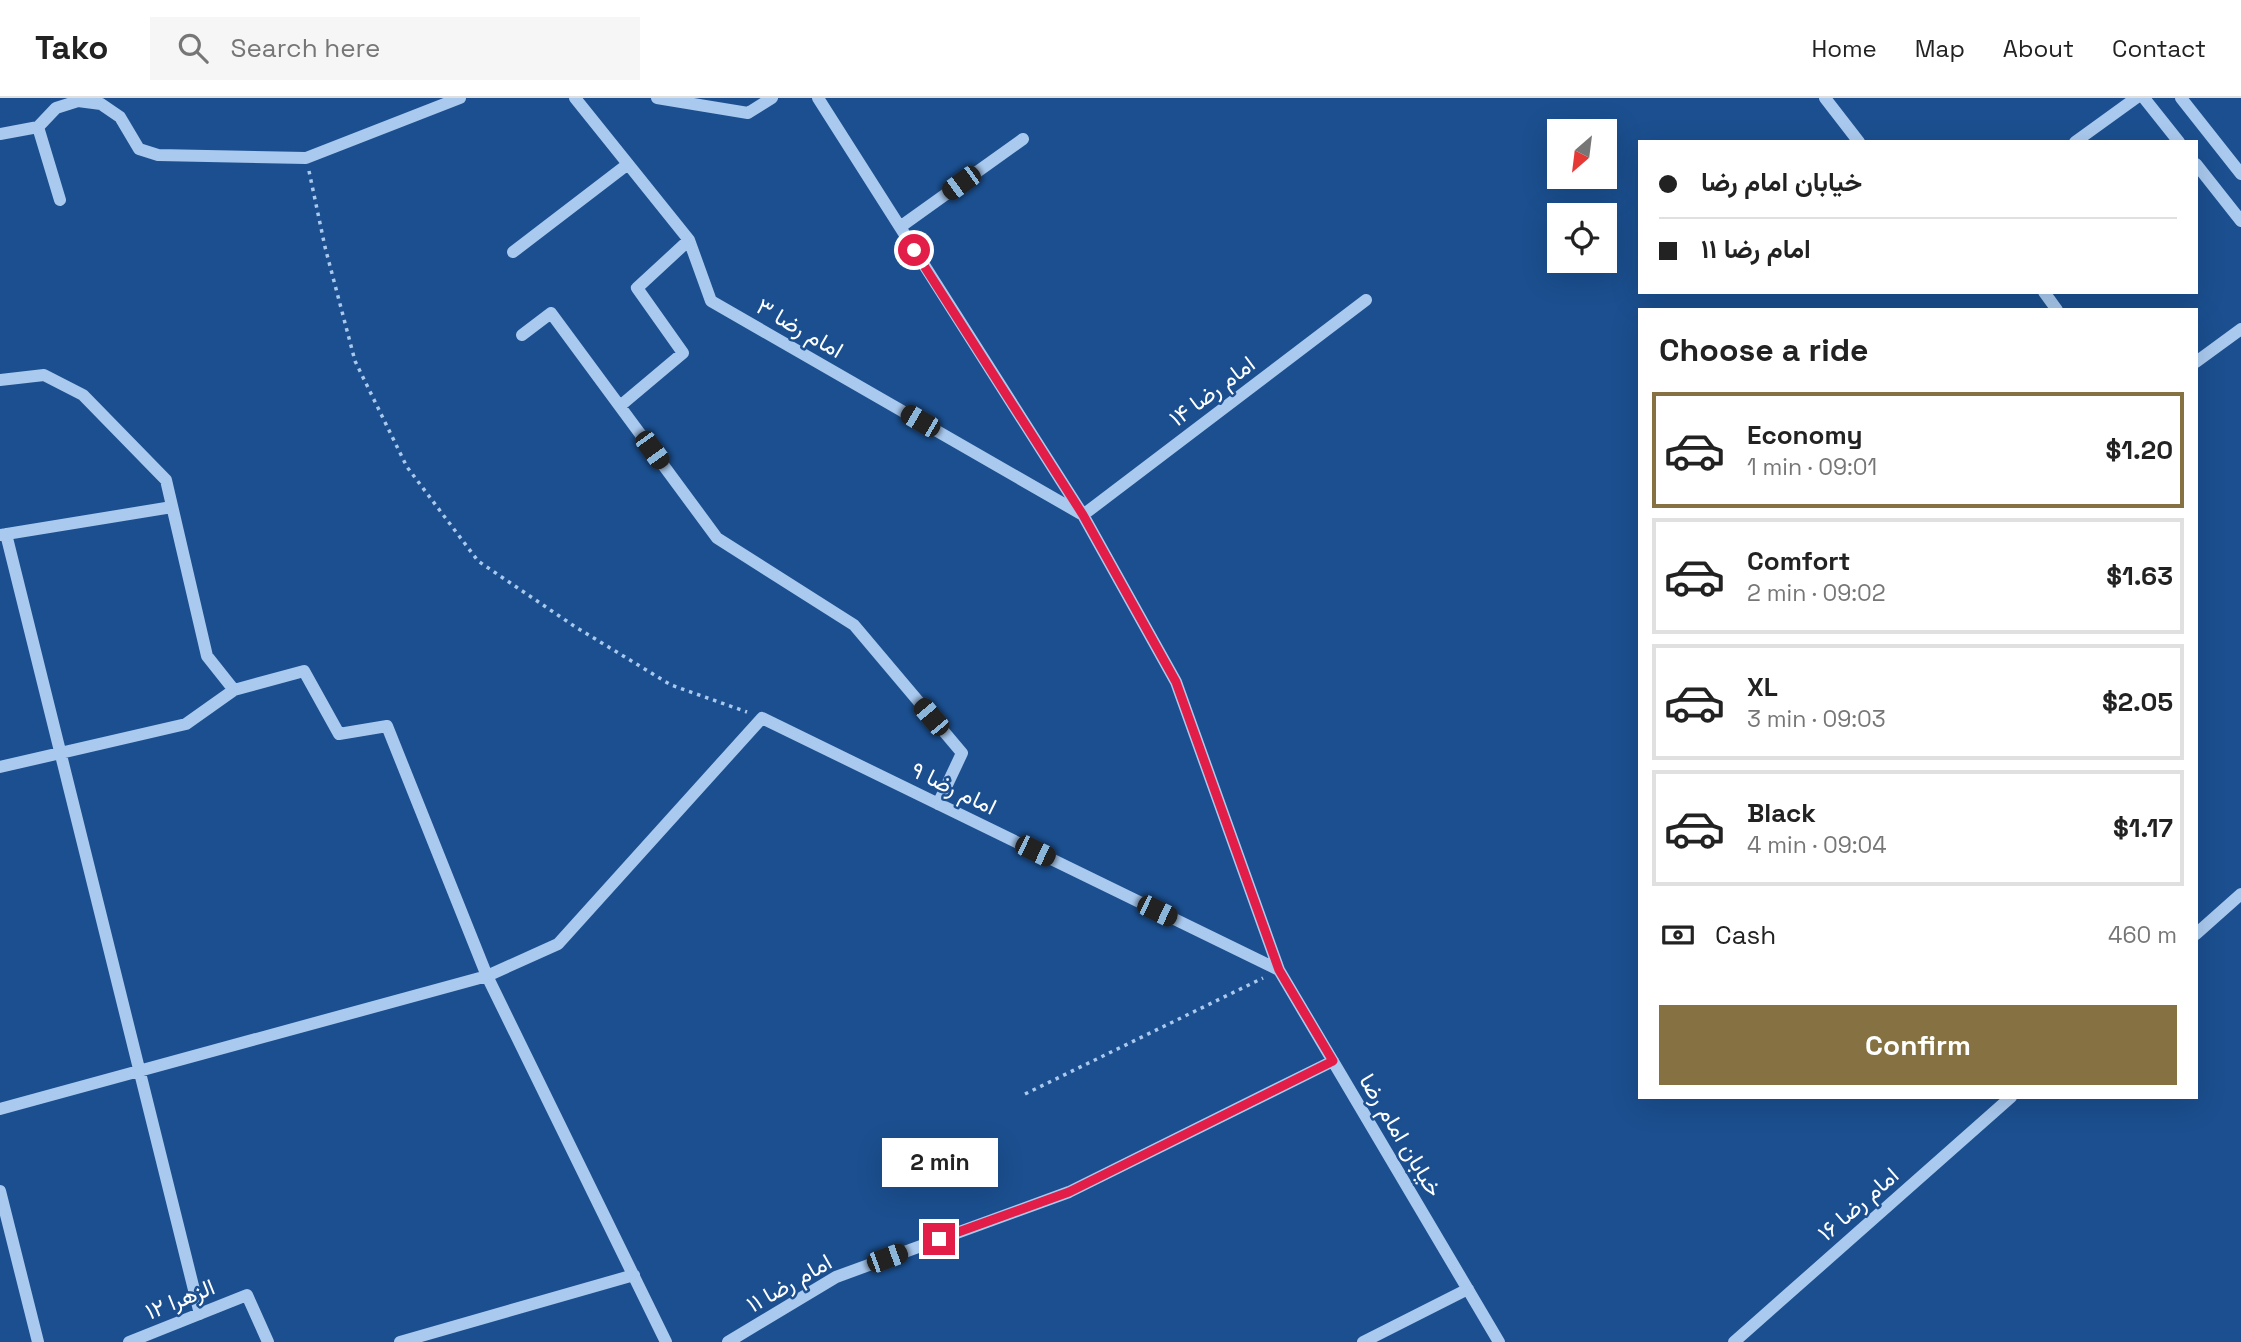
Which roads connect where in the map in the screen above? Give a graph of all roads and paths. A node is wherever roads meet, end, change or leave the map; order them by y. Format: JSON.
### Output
{"nodes":[{"id":1,"x":460,"y":98,"type":"edge"},
{"id":2,"x":575,"y":98,"type":"edge"},
{"id":3,"x":657,"y":98,"type":"edge"},
{"id":4,"x":772,"y":98,"type":"edge"},
{"id":5,"x":818,"y":98,"type":"edge"},
{"id":6,"x":1825,"y":98,"type":"edge"},
{"id":7,"x":2136,"y":98,"type":"edge"},
{"id":8,"x":2144,"y":98,"type":"edge"},
{"id":9,"x":2181,"y":98,"type":"edge"},
{"id":10,"x":38,"y":127,"type":"junction"},
{"id":11,"x":0,"y":134,"type":"edge"},
{"id":12,"x":1023,"y":139,"type":"dead end"},
{"id":13,"x":1857,"y":140,"type":"edge"},
{"id":14,"x":2078,"y":140,"type":"edge"},
{"id":15,"x":2177,"y":140,"type":"edge"},
{"id":16,"x":306,"y":158,"type":"junction"},
{"id":17,"x":628,"y":164,"type":"junction"},
{"id":18,"x":2198,"y":167,"type":"edge"},
{"id":19,"x":2241,"y":174,"type":"edge"},
{"id":20,"x":60,"y":200,"type":"dead end"},
{"id":21,"x":2241,"y":221,"type":"edge"},
{"id":22,"x":900,"y":227,"type":"junction"},
{"id":23,"x":689,"y":240,"type":"junction"},
{"id":24,"x":513,"y":252,"type":"dead end"},
{"id":25,"x":1366,"y":300,"type":"dead end"},
{"id":26,"x":2241,"y":329,"type":"edge"},
{"id":27,"x":522,"y":335,"type":"dead end"},
{"id":28,"x":2198,"y":361,"type":"edge"},
{"id":29,"x":0,"y":380,"type":"edge"},
{"id":30,"x":620,"y":406,"type":"junction"},
{"id":31,"x":172,"y":507,"type":"junction"},
{"id":32,"x":1083,"y":515,"type":"junction"},
{"id":33,"x":3,"y":534,"type":"edge"},
{"id":34,"x":234,"y":690,"type":"junction"},
{"id":35,"x":762,"y":718,"type":"junction"},
{"id":36,"x":61,"y":753,"type":"junction"},
{"id":37,"x":0,"y":767,"type":"edge"},
{"id":38,"x":938,"y":804,"type":"junction"},
{"id":39,"x":2241,"y":894,"type":"edge"},
{"id":40,"x":2198,"y":932,"type":"edge"},
{"id":41,"x":1279,"y":970,"type":"junction"},
{"id":42,"x":487,"y":976,"type":"junction"},
{"id":43,"x":1333,"y":1061,"type":"junction"},
{"id":44,"x":140,"y":1071,"type":"junction"},
{"id":45,"x":1026,"y":1094,"type":"dead end"},
{"id":46,"x":2009,"y":1099,"type":"edge"},
{"id":47,"x":0,"y":1109,"type":"edge"},
{"id":48,"x":0,"y":1191,"type":"edge"},
{"id":49,"x":634,"y":1275,"type":"junction"},
{"id":50,"x":1468,"y":1289,"type":"junction"},
{"id":51,"x":200,"y":1314,"type":"junction"},
{"id":52,"x":1389,"y":1336,"type":"edge"},
{"id":53,"x":38,"y":1342,"type":"edge"},
{"id":54,"x":129,"y":1342,"type":"edge"},
{"id":55,"x":268,"y":1342,"type":"edge"},
{"id":56,"x":400,"y":1342,"type":"edge"},
{"id":57,"x":666,"y":1342,"type":"edge"},
{"id":58,"x":728,"y":1342,"type":"edge"},
{"id":59,"x":1363,"y":1342,"type":"edge"},
{"id":60,"x":1499,"y":1342,"type":"edge"},
{"id":61,"x":1734,"y":1342,"type":"edge"}],
"edges":[{"from":1,"to":16,"type":"street"},
{"from":2,"to":17,"type":"street","name":"امام رضا ۳"},
{"from":3,"to":4,"type":"street"},
{"from":5,"to":22,"type":"street","name":"خیابان امام رضا"},
{"from":6,"to":13,"type":"street"},
{"from":7,"to":14,"type":"street"},
{"from":8,"to":15,"type":"street"},
{"from":9,"to":19,"type":"street"},
{"from":10,"to":11,"type":"street"},
{"from":10,"to":16,"type":"street"},
{"from":10,"to":20,"type":"street"},
{"from":12,"to":22,"type":"street"},
{"from":16,"to":35,"type":"path"},
{"from":17,"to":23,"type":"street","name":"امام رضا ۳"},
{"from":17,"to":24,"type":"street"},
{"from":18,"to":21,"type":"street"},
{"from":22,"to":32,"type":"street","name":"خیابان امام رضا"},
{"from":23,"to":30,"type":"street"},
{"from":23,"to":32,"type":"street","name":"امام رضا ۳"},
{"from":25,"to":32,"type":"street","name":"امام رضا ۱۴"},
{"from":26,"to":28,"type":"street"},
{"from":27,"to":30,"type":"street"},
{"from":29,"to":31,"type":"street"},
{"from":30,"to":38,"type":"street"},
{"from":31,"to":33,"type":"street"},
{"from":31,"to":34,"type":"street"},
{"from":32,"to":41,"type":"street","name":"خیابان امام رضا"},
{"from":33,"to":36,"type":"street"},
{"from":34,"to":36,"type":"street"},
{"from":34,"to":42,"type":"street"},
{"from":35,"to":38,"type":"street","name":"امام رضا ۹"},
{"from":35,"to":42,"type":"street"},
{"from":36,"to":37,"type":"street"},
{"from":36,"to":44,"type":"street"},
{"from":38,"to":41,"type":"street","name":"امام رضا ۹"},
{"from":39,"to":40,"type":"street"},
{"from":41,"to":43,"type":"street","name":"خیابان امام رضا"},
{"from":41,"to":45,"type":"path"},
{"from":42,"to":44,"type":"street"},
{"from":42,"to":49,"type":"street"},
{"from":43,"to":50,"type":"street","name":"خیابان امام رضا"},
{"from":43,"to":58,"type":"street","name":"امام رضا ۱۱"},
{"from":44,"to":47,"type":"street"},
{"from":44,"to":51,"type":"street"},
{"from":46,"to":61,"type":"street","name":"امام رضا ۱۶"},
{"from":48,"to":53,"type":"street"},
{"from":49,"to":56,"type":"street"},
{"from":49,"to":57,"type":"street"},
{"from":50,"to":52,"type":"street"},
{"from":50,"to":60,"type":"street","name":"خیابان امام رضا"},
{"from":51,"to":54,"type":"street","name":"الزهرا ۱۲"},
{"from":51,"to":55,"type":"street","name":"الزهرا ۱۲"},
{"from":52,"to":59,"type":"street"}]}
